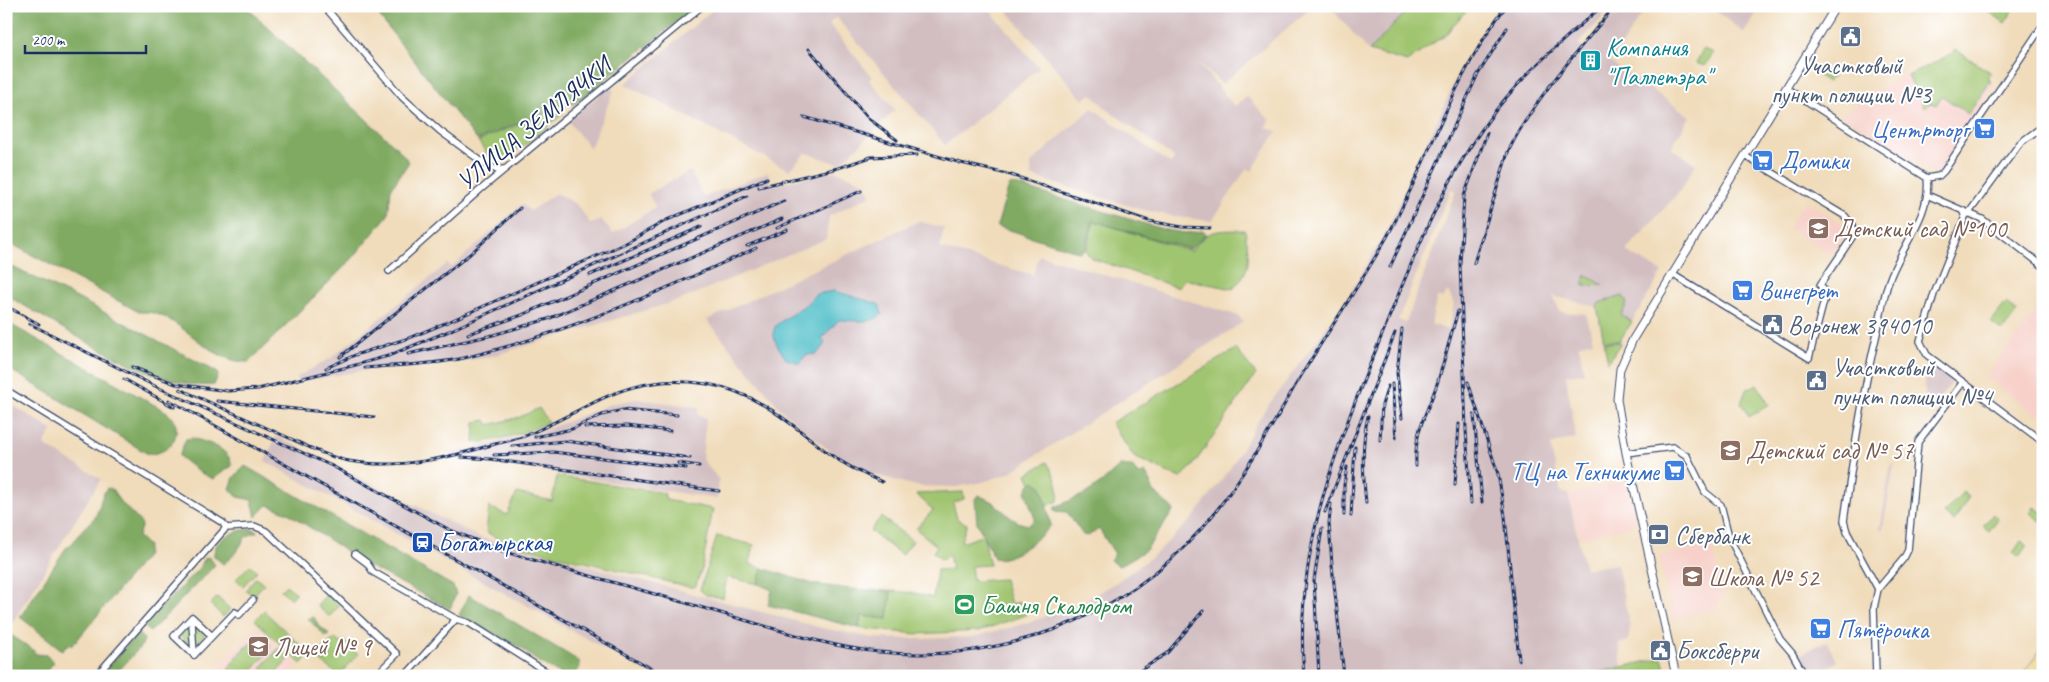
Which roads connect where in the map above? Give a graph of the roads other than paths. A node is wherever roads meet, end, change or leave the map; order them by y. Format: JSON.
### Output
{"nodes":[{"id":1,"x":324,"y":6,"type":"edge"},
{"id":2,"x":702,"y":6,"type":"edge"},
{"id":3,"x":1836,"y":6,"type":"edge"},
{"id":4,"x":2043,"y":25,"type":"edge"},
{"id":5,"x":1786,"y":88,"type":"junction"},
{"id":6,"x":2043,"y":126,"type":"edge"},
{"id":7,"x":1745,"y":156,"type":"junction"},
{"id":8,"x":506,"y":168,"type":"junction"},
{"id":9,"x":1928,"y":178,"type":"junction"},
{"id":10,"x":1927,"y":195,"type":"junction"},
{"id":11,"x":1966,"y":213,"type":"junction"},
{"id":12,"x":2043,"y":266,"type":"edge"},
{"id":13,"x":389,"y":271,"type":"dead end"},
{"id":14,"x":1672,"y":274,"type":"junction"},
{"id":15,"x":1963,"y":382,"type":"junction"},
{"id":16,"x":6,"y":390,"type":"edge"},
{"id":17,"x":2043,"y":442,"type":"edge"},
{"id":18,"x":1626,"y":453,"type":"junction"},
{"id":19,"x":226,"y":528,"type":"junction"},
{"id":20,"x":355,"y":554,"type":"dead end"},
{"id":21,"x":1878,"y":589,"type":"junction"},
{"id":22,"x":253,"y":600,"type":"dead end"},
{"id":23,"x":456,"y":619,"type":"junction"},
{"id":24,"x":195,"y":620,"type":"junction"},
{"id":25,"x":212,"y":636,"type":"junction"},
{"id":26,"x":194,"y":655,"type":"junction"},
{"id":27,"x":382,"y":669,"type":"junction"},
{"id":28,"x":96,"y":676,"type":"edge"},
{"id":29,"x":377,"y":676,"type":"edge"},
{"id":30,"x":390,"y":676,"type":"edge"},
{"id":31,"x":405,"y":676,"type":"edge"},
{"id":32,"x":553,"y":676,"type":"edge"},
{"id":33,"x":1676,"y":676,"type":"edge"},
{"id":34,"x":1805,"y":676,"type":"edge"},
{"id":35,"x":1876,"y":676,"type":"edge"}],
"edges":[{"from":1,"to":8,"type":"street"},
{"from":2,"to":8,"type":"street","name":"УЛИЦА ЗЕМЛЯЧКИ"},
{"from":3,"to":5,"type":"main road"},
{"from":4,"to":9,"type":"street"},
{"from":5,"to":7,"type":"main road"},
{"from":5,"to":9,"type":"street"},
{"from":6,"to":11,"type":"street"},
{"from":7,"to":14,"type":"main road"},
{"from":7,"to":14,"type":"street"},
{"from":8,"to":13,"type":"street","name":"УЛИЦА ЗЕМЛЯЧКИ"},
{"from":9,"to":10,"type":"street"},
{"from":10,"to":11,"type":"street"},
{"from":10,"to":21,"type":"street"},
{"from":11,"to":12,"type":"street"},
{"from":11,"to":15,"type":"street"},
{"from":14,"to":18,"type":"main road"},
{"from":15,"to":17,"type":"street"},
{"from":15,"to":21,"type":"street"},
{"from":16,"to":19,"type":"street"},
{"from":18,"to":33,"type":"main road"},
{"from":18,"to":34,"type":"street"},
{"from":19,"to":27,"type":"street"},
{"from":19,"to":28,"type":"street"},
{"from":20,"to":23,"type":"street"},
{"from":21,"to":35,"type":"street"},
{"from":22,"to":25,"type":"street"},
{"from":23,"to":31,"type":"street"},
{"from":23,"to":32,"type":"street"},
{"from":24,"to":25,"type":"street"},
{"from":24,"to":26,"type":"street"},
{"from":24,"to":26,"type":"street"},
{"from":25,"to":26,"type":"street"},
{"from":27,"to":29,"type":"street"},
{"from":27,"to":30,"type":"street"}]}
